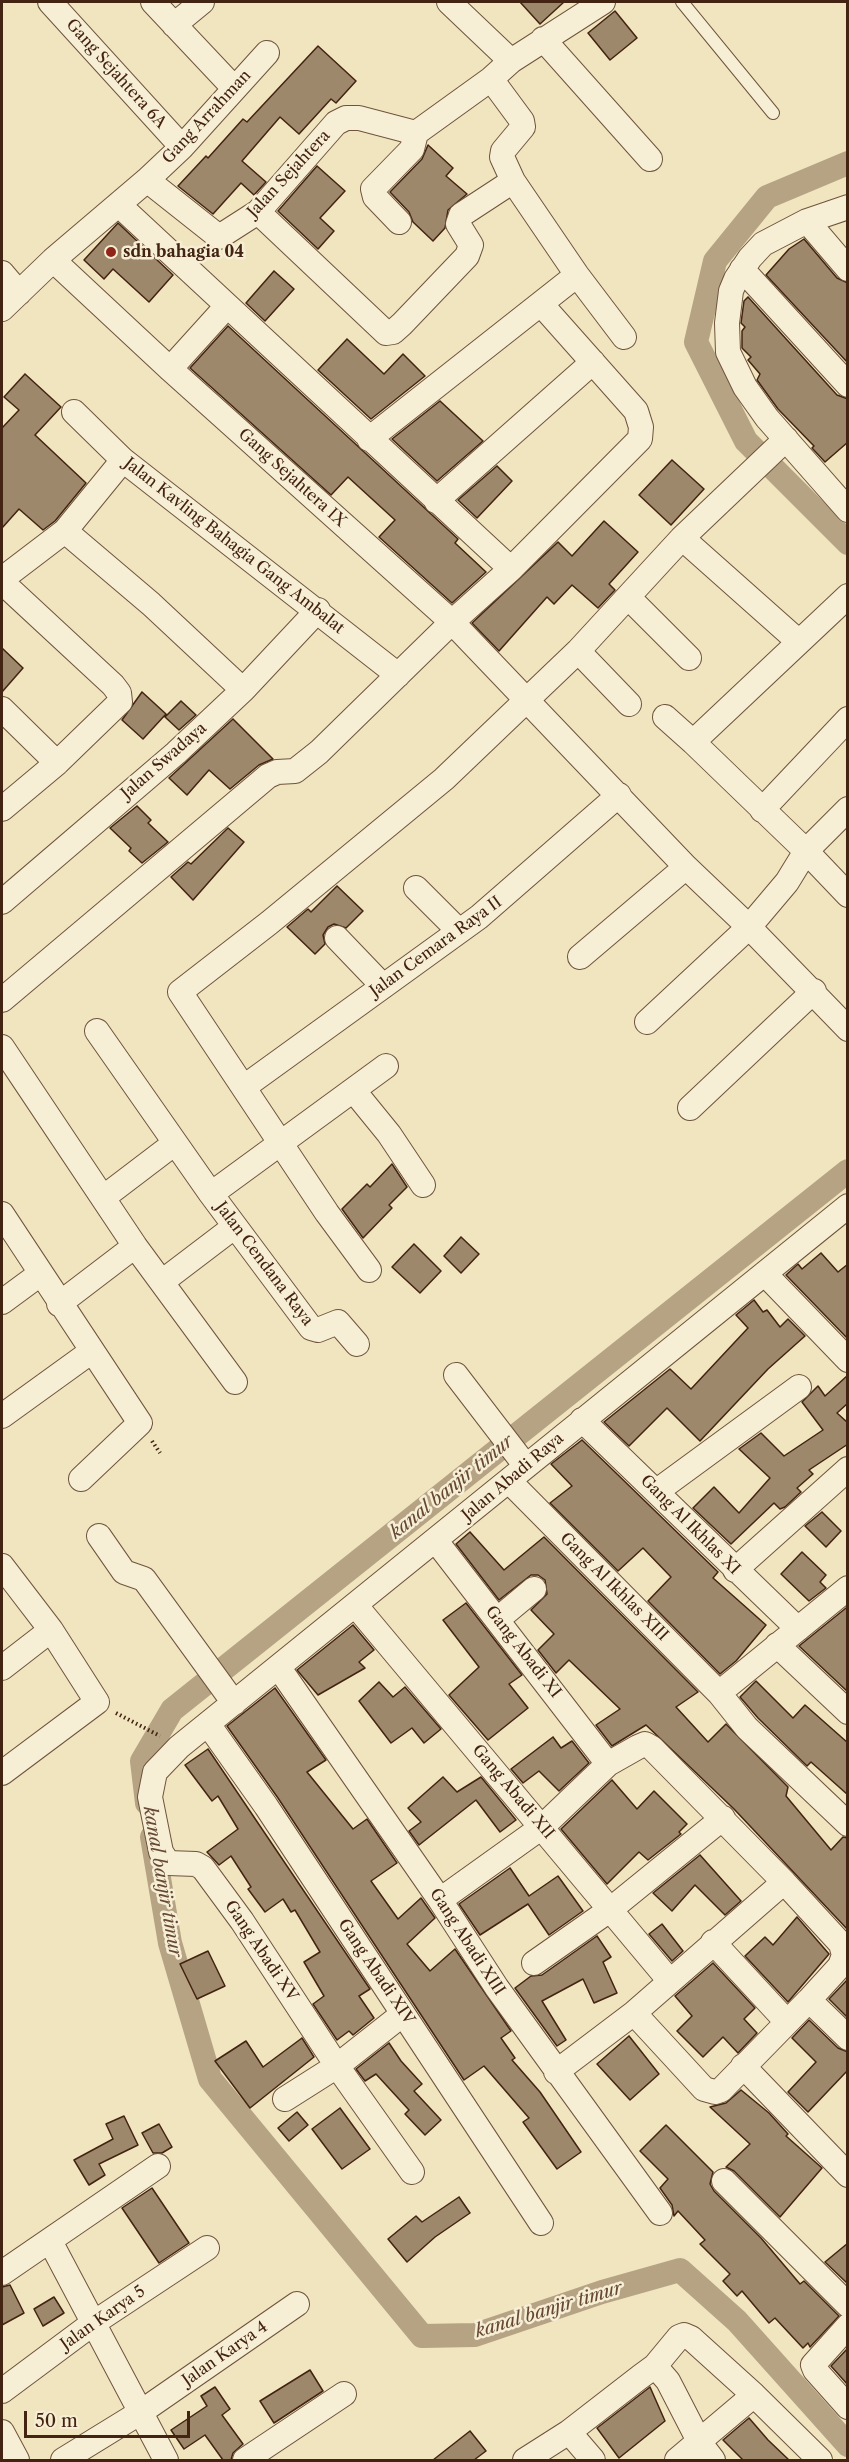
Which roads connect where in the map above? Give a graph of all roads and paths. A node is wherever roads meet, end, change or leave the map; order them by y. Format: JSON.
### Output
{"nodes":[{"id":1,"x":50,"y":2,"type":"edge"},
{"id":2,"x":153,"y":2,"type":"edge"},
{"id":3,"x":202,"y":2,"type":"edge"},
{"id":4,"x":449,"y":2,"type":"edge"},
{"id":5,"x":603,"y":2,"type":"edge"},
{"id":6,"x":682,"y":2,"type":"edge"},
{"id":7,"x":174,"y":25,"type":"junction"},
{"id":8,"x":543,"y":39,"type":"junction"},
{"id":9,"x":267,"y":53,"type":"dead end"},
{"id":10,"x":511,"y":62,"type":"junction"},
{"id":11,"x":491,"y":80,"type":"junction"},
{"id":12,"x":233,"y":87,"type":"junction"},
{"id":13,"x":773,"y":113,"type":"dead end"},
{"id":14,"x":416,"y":133,"type":"junction"},
{"id":15,"x":182,"y":147,"type":"junction"},
{"id":16,"x":650,"y":159,"type":"dead end"},
{"id":17,"x":147,"y":180,"type":"junction"},
{"id":18,"x":513,"y":181,"type":"junction"},
{"id":19,"x":119,"y":205,"type":"junction"},
{"id":20,"x":848,"y":207,"type":"edge"},
{"id":21,"x":258,"y":212,"type":"junction"},
{"id":22,"x":807,"y":221,"type":"junction"},
{"id":23,"x":399,"y":222,"type":"dead end"},
{"id":24,"x":53,"y":260,"type":"junction"},
{"id":25,"x":742,"y":269,"type":"junction"},
{"id":26,"x":848,"y":269,"type":"edge"},
{"id":27,"x":2,"y":273,"type":"edge"},
{"id":28,"x":577,"y":275,"type":"junction"},
{"id":29,"x":19,"y":293,"type":"junction"},
{"id":30,"x":541,"y":304,"type":"junction"},
{"id":31,"x":227,"y":306,"type":"junction"},
{"id":32,"x":2,"y":309,"type":"edge"},
{"id":33,"x":624,"y":337,"type":"dead end"},
{"id":34,"x":593,"y":362,"type":"junction"},
{"id":35,"x":170,"y":369,"type":"junction"},
{"id":36,"x":848,"y":385,"type":"edge"},
{"id":37,"x":74,"y":412,"type":"dead end"},
{"id":38,"x":369,"y":439,"type":"junction"},
{"id":39,"x":786,"y":439,"type":"junction"},
{"id":40,"x":123,"y":460,"type":"junction"},
{"id":41,"x":436,"y":501,"type":"junction"},
{"id":42,"x":848,"y":510,"type":"edge"},
{"id":43,"x":64,"y":531,"type":"junction"},
{"id":44,"x":682,"y":538,"type":"junction"},
{"id":45,"x":511,"y":568,"type":"junction"},
{"id":46,"x":2,"y":580,"type":"edge"},
{"id":47,"x":848,"y":596,"type":"edge"},
{"id":48,"x":628,"y":597,"type":"junction"},
{"id":49,"x":318,"y":610,"type":"junction"},
{"id":50,"x":452,"y":622,"type":"junction"},
{"id":51,"x":799,"y":642,"type":"junction"},
{"id":52,"x":578,"y":651,"type":"junction"},
{"id":53,"x":689,"y":658,"type":"dead end"},
{"id":54,"x":398,"y":675,"type":"junction"},
{"id":55,"x":243,"y":690,"type":"junction"},
{"id":56,"x":527,"y":700,"type":"junction"},
{"id":57,"x":630,"y":704,"type":"dead end"},
{"id":58,"x":2,"y":709,"type":"edge"},
{"id":59,"x":665,"y":717,"type":"dead end"},
{"id":60,"x":848,"y":719,"type":"edge"},
{"id":61,"x":693,"y":742,"type":"junction"},
{"id":62,"x":57,"y":763,"type":"junction"},
{"id":63,"x":619,"y":795,"type":"junction"},
{"id":64,"x":2,"y":809,"type":"edge"},
{"id":65,"x":848,"y":809,"type":"edge"},
{"id":66,"x":762,"y":810,"type":"junction"},
{"id":67,"x":806,"y":851,"type":"junction"},
{"id":68,"x":686,"y":867,"type":"junction"},
{"id":69,"x":416,"y":888,"type":"dead end"},
{"id":70,"x":848,"y":895,"type":"edge"},
{"id":71,"x":2,"y":902,"type":"edge"},
{"id":72,"x":749,"y":927,"type":"junction"},
{"id":73,"x":459,"y":931,"type":"junction"},
{"id":74,"x":338,"y":938,"type":"dead end"},
{"id":75,"x":580,"y":957,"type":"dead end"},
{"id":76,"x":383,"y":986,"type":"junction"},
{"id":77,"x":814,"y":991,"type":"junction"},
{"id":78,"x":2,"y":1000,"type":"edge"},
{"id":79,"x":647,"y":1022,"type":"dead end"},
{"id":80,"x":848,"y":1029,"type":"edge"},
{"id":81,"x":97,"y":1031,"type":"dead end"},
{"id":82,"x":2,"y":1047,"type":"edge"},
{"id":83,"x":386,"y":1066,"type":"dead end"},
{"id":84,"x":244,"y":1087,"type":"junction"},
{"id":85,"x":354,"y":1090,"type":"junction"},
{"id":86,"x":690,"y":1108,"type":"dead end"},
{"id":87,"x":280,"y":1142,"type":"junction"},
{"id":88,"x":175,"y":1143,"type":"junction"},
{"id":89,"x":423,"y":1185,"type":"dead end"},
{"id":90,"x":211,"y":1194,"type":"junction"},
{"id":91,"x":104,"y":1197,"type":"junction"},
{"id":92,"x":848,"y":1206,"type":"edge"},
{"id":93,"x":2,"y":1214,"type":"edge"},
{"id":94,"x":234,"y":1227,"type":"junction"},
{"id":95,"x":135,"y":1246,"type":"junction"},
{"id":96,"x":369,"y":1270,"type":"dead end"},
{"id":97,"x":40,"y":1274,"type":"junction"},
{"id":98,"x":765,"y":1274,"type":"junction"},
{"id":99,"x":163,"y":1281,"type":"junction"},
{"id":100,"x":2,"y":1302,"type":"edge"},
{"id":101,"x":59,"y":1304,"type":"junction"},
{"id":102,"x":357,"y":1344,"type":"dead end"},
{"id":103,"x":92,"y":1351,"type":"junction"},
{"id":104,"x":848,"y":1360,"type":"edge"},
{"id":105,"x":456,"y":1375,"type":"dead end"},
{"id":106,"x":235,"y":1382,"type":"dead end"},
{"id":107,"x":799,"y":1387,"type":"dead end"},
{"id":108,"x":2,"y":1416,"type":"edge"},
{"id":109,"x":582,"y":1420,"type":"junction"},
{"id":110,"x":512,"y":1457,"type":"junction"},
{"id":111,"x":848,"y":1469,"type":"edge"},
{"id":112,"x":81,"y":1479,"type":"dead end"},
{"id":113,"x":657,"y":1491,"type":"junction"},
{"id":114,"x":99,"y":1536,"type":"dead end"},
{"id":115,"x":436,"y":1541,"type":"junction"},
{"id":116,"x":2,"y":1566,"type":"edge"},
{"id":117,"x":735,"y":1570,"type":"junction"},
{"id":118,"x":848,"y":1588,"type":"edge"},
{"id":119,"x":534,"y":1589,"type":"dead end"},
{"id":120,"x":356,"y":1606,"type":"junction"},
{"id":121,"x":498,"y":1619,"type":"junction"},
{"id":122,"x":798,"y":1629,"type":"junction"},
{"id":123,"x":51,"y":1630,"type":"junction"},
{"id":124,"x":777,"y":1645,"type":"junction"},
{"id":125,"x":2,"y":1668,"type":"edge"},
{"id":126,"x":279,"y":1668,"type":"junction"},
{"id":127,"x":719,"y":1693,"type":"junction"},
{"id":128,"x":229,"y":1697,"type":"junction"},
{"id":129,"x":848,"y":1712,"type":"edge"},
{"id":130,"x":127,"y":1719,"type":"dead end"},
{"id":131,"x":208,"y":1724,"type":"junction"},
{"id":132,"x":174,"y":1744,"type":"junction"},
{"id":133,"x":608,"y":1764,"type":"junction"},
{"id":134,"x":2,"y":1773,"type":"edge"},
{"id":135,"x":723,"y":1818,"type":"junction"},
{"id":136,"x":848,"y":1824,"type":"edge"},
{"id":137,"x":542,"y":1827,"type":"junction"},
{"id":138,"x":784,"y":1882,"type":"junction"},
{"id":139,"x":440,"y":1900,"type":"junction"},
{"id":140,"x":610,"y":1909,"type":"junction"},
{"id":141,"x":713,"y":1942,"type":"junction"},
{"id":142,"x":534,"y":1963,"type":"dead end"},
{"id":143,"x":669,"y":1980,"type":"junction"},
{"id":144,"x":809,"y":2000,"type":"junction"},
{"id":145,"x":634,"y":2013,"type":"junction"},
{"id":146,"x":404,"y":2014,"type":"junction"},
{"id":147,"x":787,"y":2022,"type":"junction"},
{"id":148,"x":848,"y":2038,"type":"edge"},
{"id":149,"x":337,"y":2066,"type":"junction"},
{"id":150,"x":743,"y":2066,"type":"junction"},
{"id":151,"x":556,"y":2072,"type":"junction"},
{"id":152,"x":285,"y":2099,"type":"dead end"},
{"id":153,"x":158,"y":2166,"type":"dead end"},
{"id":154,"x":412,"y":2172,"type":"dead end"},
{"id":155,"x":848,"y":2175,"type":"edge"},
{"id":156,"x":724,"y":2181,"type":"dead end"},
{"id":157,"x":660,"y":2213,"type":"dead end"},
{"id":158,"x":541,"y":2223,"type":"dead end"},
{"id":159,"x":50,"y":2241,"type":"junction"},
{"id":160,"x":207,"y":2248,"type":"dead end"},
{"id":161,"x":2,"y":2273,"type":"edge"},
{"id":162,"x":297,"y":2304,"type":"dead end"},
{"id":163,"x":848,"y":2305,"type":"edge"},
{"id":164,"x":92,"y":2324,"type":"junction"},
{"id":165,"x":848,"y":2326,"type":"edge"},
{"id":166,"x":655,"y":2366,"type":"junction"},
{"id":167,"x":2,"y":2391,"type":"edge"},
{"id":168,"x":344,"y":2394,"type":"dead end"},
{"id":169,"x":754,"y":2395,"type":"junction"},
{"id":170,"x":848,"y":2407,"type":"edge"},
{"id":171,"x":141,"y":2412,"type":"junction"},
{"id":172,"x":2,"y":2432,"type":"edge"},
{"id":173,"x":569,"y":2432,"type":"junction"},
{"id":174,"x":707,"y":2452,"type":"edge"},
{"id":175,"x":17,"y":2460,"type":"edge"},
{"id":176,"x":63,"y":2460,"type":"edge"},
{"id":177,"x":166,"y":2460,"type":"edge"},
{"id":178,"x":245,"y":2460,"type":"edge"},
{"id":179,"x":525,"y":2460,"type":"edge"},
{"id":180,"x":593,"y":2460,"type":"edge"},
{"id":181,"x":677,"y":2460,"type":"edge"},
{"id":182,"x":820,"y":2460,"type":"edge"}],
"edges":[{"from":1,"to":15,"type":"street","name":"Gang Sejahtera 6A"},
{"from":2,"to":7,"type":"street"},
{"from":3,"to":7,"type":"street"},
{"from":4,"to":10,"type":"street"},
{"from":5,"to":8,"type":"street"},
{"from":6,"to":13,"type":"lane"},
{"from":7,"to":12,"type":"street"},
{"from":8,"to":10,"type":"street"},
{"from":8,"to":16,"type":"street"},
{"from":9,"to":12,"type":"street","name":"Gang Arrahman"},
{"from":10,"to":11,"type":"street"},
{"from":11,"to":14,"type":"street"},
{"from":11,"to":18,"type":"street"},
{"from":12,"to":15,"type":"street","name":"Gang Arrahman"},
{"from":14,"to":21,"type":"street","name":"Jalan Sejahtera"},
{"from":14,"to":23,"type":"street"},
{"from":15,"to":17,"type":"street","name":"Gang Arrahman"},
{"from":17,"to":19,"type":"street"},
{"from":17,"to":21,"type":"street","name":"Jalan Sejahtera"},
{"from":18,"to":21,"type":"street"},
{"from":18,"to":28,"type":"street"},
{"from":19,"to":24,"type":"street"},
{"from":19,"to":31,"type":"street"},
{"from":20,"to":22,"type":"street"},
{"from":22,"to":25,"type":"street"},
{"from":22,"to":26,"type":"street"},
{"from":24,"to":29,"type":"street"},
{"from":24,"to":35,"type":"street","name":"Gang Sejahtera IX"},
{"from":25,"to":36,"type":"street"},
{"from":25,"to":39,"type":"street"},
{"from":27,"to":29,"type":"street"},
{"from":28,"to":30,"type":"street"},
{"from":28,"to":33,"type":"street"},
{"from":29,"to":32,"type":"street"},
{"from":30,"to":34,"type":"street"},
{"from":30,"to":38,"type":"street"},
{"from":31,"to":35,"type":"street"},
{"from":31,"to":38,"type":"street"},
{"from":34,"to":41,"type":"street"},
{"from":34,"to":45,"type":"street"},
{"from":35,"to":50,"type":"street","name":"Gang Sejahtera IX"},
{"from":37,"to":40,"type":"street","name":"Jalan Kavling Bahagia Gang Ambalat"},
{"from":38,"to":41,"type":"street"},
{"from":39,"to":42,"type":"street"},
{"from":39,"to":44,"type":"street"},
{"from":40,"to":43,"type":"street"},
{"from":40,"to":49,"type":"street","name":"Jalan Kavling Bahagia Gang Ambalat"},
{"from":41,"to":45,"type":"street"},
{"from":43,"to":46,"type":"street"},
{"from":43,"to":55,"type":"street"},
{"from":44,"to":48,"type":"street"},
{"from":44,"to":51,"type":"street"},
{"from":45,"to":50,"type":"street"},
{"from":46,"to":62,"type":"street"},
{"from":47,"to":51,"type":"street"},
{"from":48,"to":52,"type":"street"},
{"from":48,"to":53,"type":"street"},
{"from":49,"to":54,"type":"street","name":"Jalan Kavling Bahagia Gang Ambalat"},
{"from":49,"to":55,"type":"street","name":"Jalan Swadaya"},
{"from":50,"to":54,"type":"street"},
{"from":50,"to":56,"type":"street","name":"Gang Sejahtera IX"},
{"from":51,"to":61,"type":"street"},
{"from":52,"to":56,"type":"street"},
{"from":52,"to":57,"type":"street"},
{"from":54,"to":78,"type":"street"},
{"from":55,"to":71,"type":"street","name":"Jalan Swadaya"},
{"from":56,"to":63,"type":"street","name":"Gang Sejahtera IX"},
{"from":56,"to":84,"type":"street"},
{"from":58,"to":62,"type":"street"},
{"from":59,"to":61,"type":"street"},
{"from":60,"to":66,"type":"street"},
{"from":61,"to":66,"type":"street"},
{"from":62,"to":64,"type":"street"},
{"from":63,"to":68,"type":"street","name":"Gang Sejahtera IX"},
{"from":63,"to":73,"type":"street","name":"Jalan Cemara Raya II"},
{"from":65,"to":67,"type":"street"},
{"from":66,"to":67,"type":"street"},
{"from":67,"to":70,"type":"street"},
{"from":67,"to":72,"type":"street"},
{"from":68,"to":72,"type":"street","name":"Gang Sejahtera IX"},
{"from":68,"to":75,"type":"street"},
{"from":69,"to":73,"type":"street"},
{"from":72,"to":77,"type":"street","name":"Gang Sejahtera IX"},
{"from":72,"to":79,"type":"street"},
{"from":73,"to":76,"type":"street","name":"Jalan Cemara Raya II"},
{"from":74,"to":76,"type":"street"},
{"from":76,"to":84,"type":"street","name":"Jalan Cemara Raya II"},
{"from":77,"to":80,"type":"street","name":"Gang Sejahtera IX"},
{"from":77,"to":86,"type":"street"},
{"from":81,"to":88,"type":"street"},
{"from":82,"to":91,"type":"street"},
{"from":83,"to":85,"type":"street","name":"Jalan Cendana Raya"},
{"from":84,"to":87,"type":"street"},
{"from":85,"to":87,"type":"street","name":"Jalan Cendana Raya"},
{"from":85,"to":89,"type":"street"},
{"from":87,"to":90,"type":"street","name":"Jalan Cendana Raya"},
{"from":87,"to":96,"type":"street"},
{"from":88,"to":90,"type":"street"},
{"from":88,"to":91,"type":"street"},
{"from":90,"to":94,"type":"street","name":"Jalan Cendana Raya"},
{"from":91,"to":95,"type":"street"},
{"from":92,"to":98,"type":"street","name":"Jalan Abadi Raya"},
{"from":93,"to":97,"type":"street"},
{"from":94,"to":99,"type":"street"},
{"from":94,"to":102,"type":"street","name":"Jalan Cendana Raya"},
{"from":95,"to":99,"type":"street"},
{"from":95,"to":101,"type":"street"},
{"from":97,"to":100,"type":"street"},
{"from":97,"to":101,"type":"street"},
{"from":98,"to":104,"type":"street"},
{"from":98,"to":109,"type":"street","name":"Jalan Abadi Raya"},
{"from":99,"to":106,"type":"street"},
{"from":101,"to":103,"type":"street"},
{"from":103,"to":108,"type":"street"},
{"from":103,"to":112,"type":"street"},
{"from":105,"to":110,"type":"street","name":"Gang Al Ikhlas XIII"},
{"from":107,"to":113,"type":"street"},
{"from":109,"to":110,"type":"street","name":"Jalan Abadi Raya"},
{"from":109,"to":113,"type":"street","name":"Gang Al Ikhlas XI"},
{"from":110,"to":115,"type":"street","name":"Jalan Abadi Raya"},
{"from":110,"to":127,"type":"street","name":"Gang Al Ikhlas XIII"},
{"from":111,"to":117,"type":"street"},
{"from":113,"to":117,"type":"street","name":"Gang Al Ikhlas XI"},
{"from":114,"to":128,"type":"street"},
{"from":115,"to":120,"type":"street","name":"Jalan Abadi Raya"},
{"from":115,"to":121,"type":"street","name":"Gang Abadi XI"},
{"from":116,"to":123,"type":"street"},
{"from":117,"to":122,"type":"street","name":"Gang Al Ikhlas XI"},
{"from":118,"to":122,"type":"street"},
{"from":119,"to":121,"type":"street"},
{"from":120,"to":126,"type":"street","name":"Jalan Abadi Raya"},
{"from":120,"to":137,"type":"street","name":"Gang Abadi XII"},
{"from":121,"to":133,"type":"street","name":"Gang Abadi XI"},
{"from":122,"to":124,"type":"street"},
{"from":123,"to":125,"type":"street"},
{"from":123,"to":134,"type":"street"},
{"from":124,"to":127,"type":"street"},
{"from":124,"to":129,"type":"street"},
{"from":126,"to":128,"type":"street","name":"Jalan Abadi Raya"},
{"from":126,"to":139,"type":"street","name":"Gang Abadi XIII"},
{"from":127,"to":136,"type":"street","name":"Gang Al Ikhlas XIII"},
{"from":128,"to":131,"type":"street","name":"Jalan Abadi Raya"},
{"from":130,"to":132,"type":"path"},
{"from":131,"to":132,"type":"street","name":"Jalan Abadi Raya"},
{"from":131,"to":146,"type":"street","name":"Gang Abadi XIV"},
{"from":132,"to":149,"type":"street","name":"Gang Abadi XV"},
{"from":133,"to":135,"type":"street"},
{"from":133,"to":137,"type":"street"},
{"from":135,"to":138,"type":"street"},
{"from":135,"to":140,"type":"street"},
{"from":137,"to":139,"type":"street"},
{"from":137,"to":140,"type":"street","name":"Gang Abadi XII"},
{"from":138,"to":141,"type":"street"},
{"from":138,"to":144,"type":"street"},
{"from":139,"to":151,"type":"street","name":"Gang Abadi XIII"},
{"from":140,"to":142,"type":"street"},
{"from":140,"to":143,"type":"street","name":"Gang Abadi XII"},
{"from":141,"to":143,"type":"street"},
{"from":141,"to":147,"type":"street"},
{"from":143,"to":145,"type":"street"},
{"from":144,"to":147,"type":"street"},
{"from":144,"to":148,"type":"street"},
{"from":145,"to":150,"type":"street"},
{"from":145,"to":151,"type":"street"},
{"from":146,"to":149,"type":"street"},
{"from":146,"to":158,"type":"street","name":"Gang Abadi XIV"},
{"from":147,"to":150,"type":"street"},
{"from":149,"to":152,"type":"street"},
{"from":149,"to":154,"type":"street","name":"Gang Abadi XV"},
{"from":150,"to":155,"type":"street"},
{"from":151,"to":157,"type":"street","name":"Gang Abadi XIII"},
{"from":153,"to":159,"type":"street"},
{"from":156,"to":163,"type":"street"},
{"from":159,"to":161,"type":"street"},
{"from":159,"to":164,"type":"street"},
{"from":160,"to":164,"type":"street","name":"Jalan Karya 5"},
{"from":162,"to":171,"type":"street","name":"Jalan Karya 4"},
{"from":164,"to":167,"type":"street","name":"Jalan Karya 5"},
{"from":164,"to":171,"type":"street"},
{"from":165,"to":170,"type":"street"},
{"from":166,"to":169,"type":"street"},
{"from":166,"to":173,"type":"street"},
{"from":166,"to":174,"type":"street"},
{"from":168,"to":178,"type":"street"},
{"from":169,"to":174,"type":"street"},
{"from":169,"to":182,"type":"street"},
{"from":171,"to":176,"type":"street","name":"Jalan Karya 4"},
{"from":171,"to":177,"type":"street"},
{"from":172,"to":175,"type":"street"},
{"from":173,"to":179,"type":"street"},
{"from":173,"to":180,"type":"street"},
{"from":174,"to":181,"type":"street"}]}
